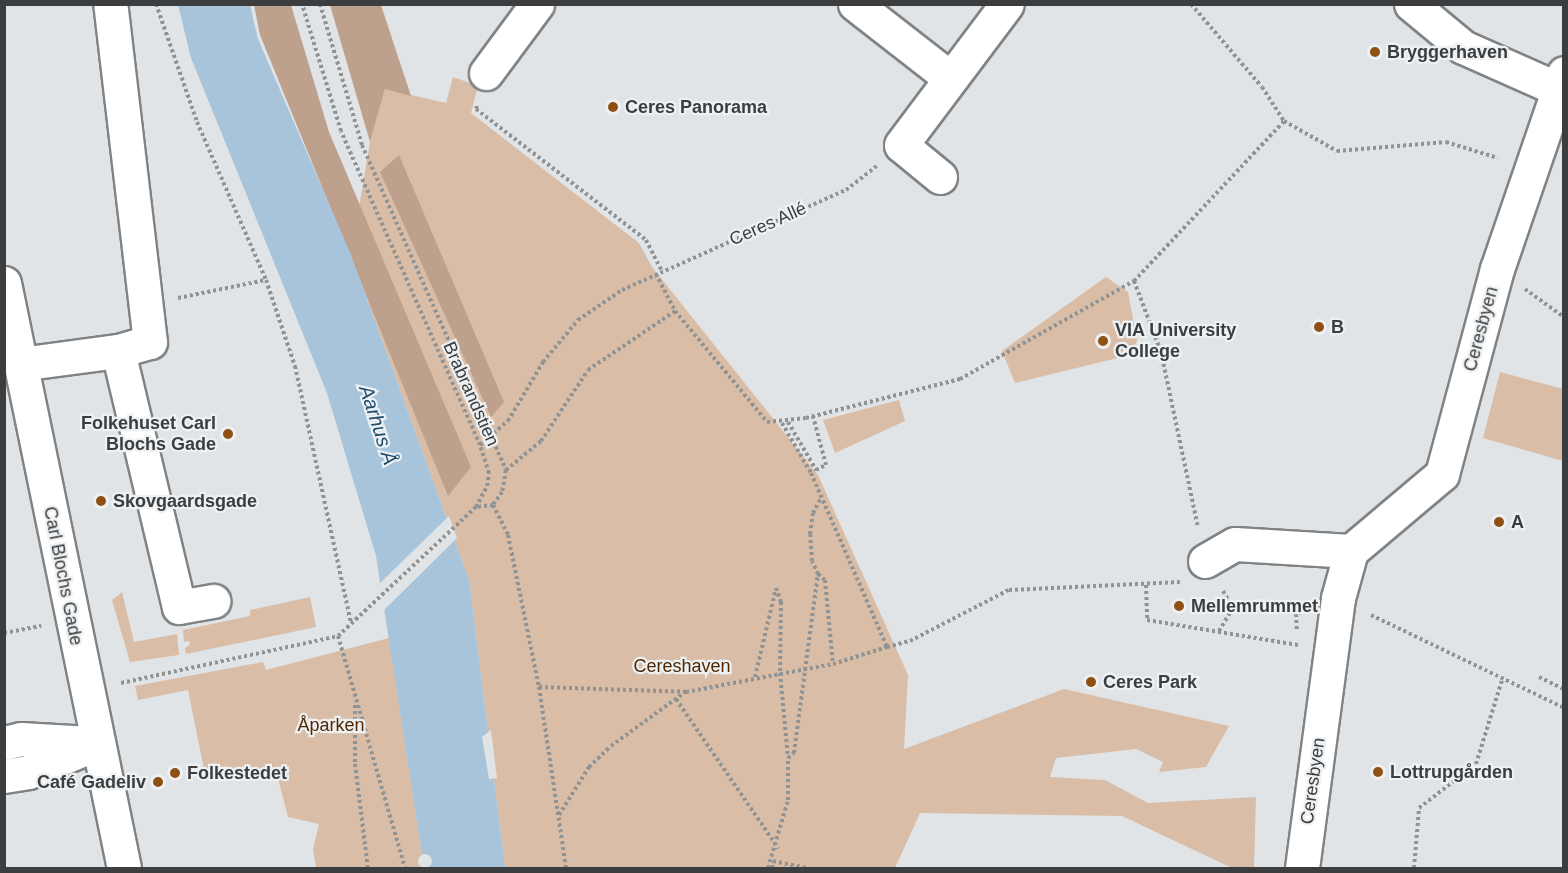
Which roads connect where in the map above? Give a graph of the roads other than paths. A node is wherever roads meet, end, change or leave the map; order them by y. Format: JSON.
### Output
{"nodes":[{"id":1,"x":110,"y":4,"type":"edge"},
{"id":2,"x":537,"y":4,"type":"edge"},
{"id":3,"x":855,"y":4,"type":"edge"},
{"id":4,"x":1007,"y":4,"type":"edge"},
{"id":5,"x":1411,"y":4,"type":"edge"},
{"id":6,"x":486,"y":73,"type":"road end"},
{"id":7,"x":950,"y":78,"type":"junction"},
{"id":8,"x":1561,"y":81,"type":"edge"},
{"id":9,"x":940,"y":177,"type":"dead end"},
{"id":10,"x":4,"y":283,"type":"edge"},
{"id":11,"x":118,"y":351,"type":"junction"},
{"id":12,"x":20,"y":364,"type":"junction"},
{"id":13,"x":1351,"y":551,"type":"junction"},
{"id":14,"x":1205,"y":561,"type":"road end"},
{"id":15,"x":213,"y":601,"type":"dead end"},
{"id":16,"x":4,"y":743,"type":"edge"},
{"id":17,"x":98,"y":743,"type":"junction"},
{"id":18,"x":4,"y":776,"type":"edge"},
{"id":19,"x":124,"y":868,"type":"edge"},
{"id":20,"x":1302,"y":868,"type":"edge"}],
"edges":[{"from":1,"to":11,"type":"street"},
{"from":2,"to":6,"type":"street"},
{"from":3,"to":7,"type":"street"},
{"from":4,"to":7,"type":"street"},
{"from":5,"to":8,"type":"street"},
{"from":7,"to":9,"type":"street"},
{"from":8,"to":13,"type":"street","name":"Ceresbyen"},
{"from":10,"to":12,"type":"street","name":"Carl Blochs Gade"},
{"from":11,"to":12,"type":"street"},
{"from":11,"to":15,"type":"street"},
{"from":12,"to":17,"type":"street","name":"Carl Blochs Gade"},
{"from":13,"to":14,"type":"street"},
{"from":13,"to":20,"type":"street","name":"Ceresbyen"},
{"from":16,"to":17,"type":"street"},
{"from":17,"to":18,"type":"street"},
{"from":17,"to":19,"type":"street","name":"Carl Blochs Gade"}]}
